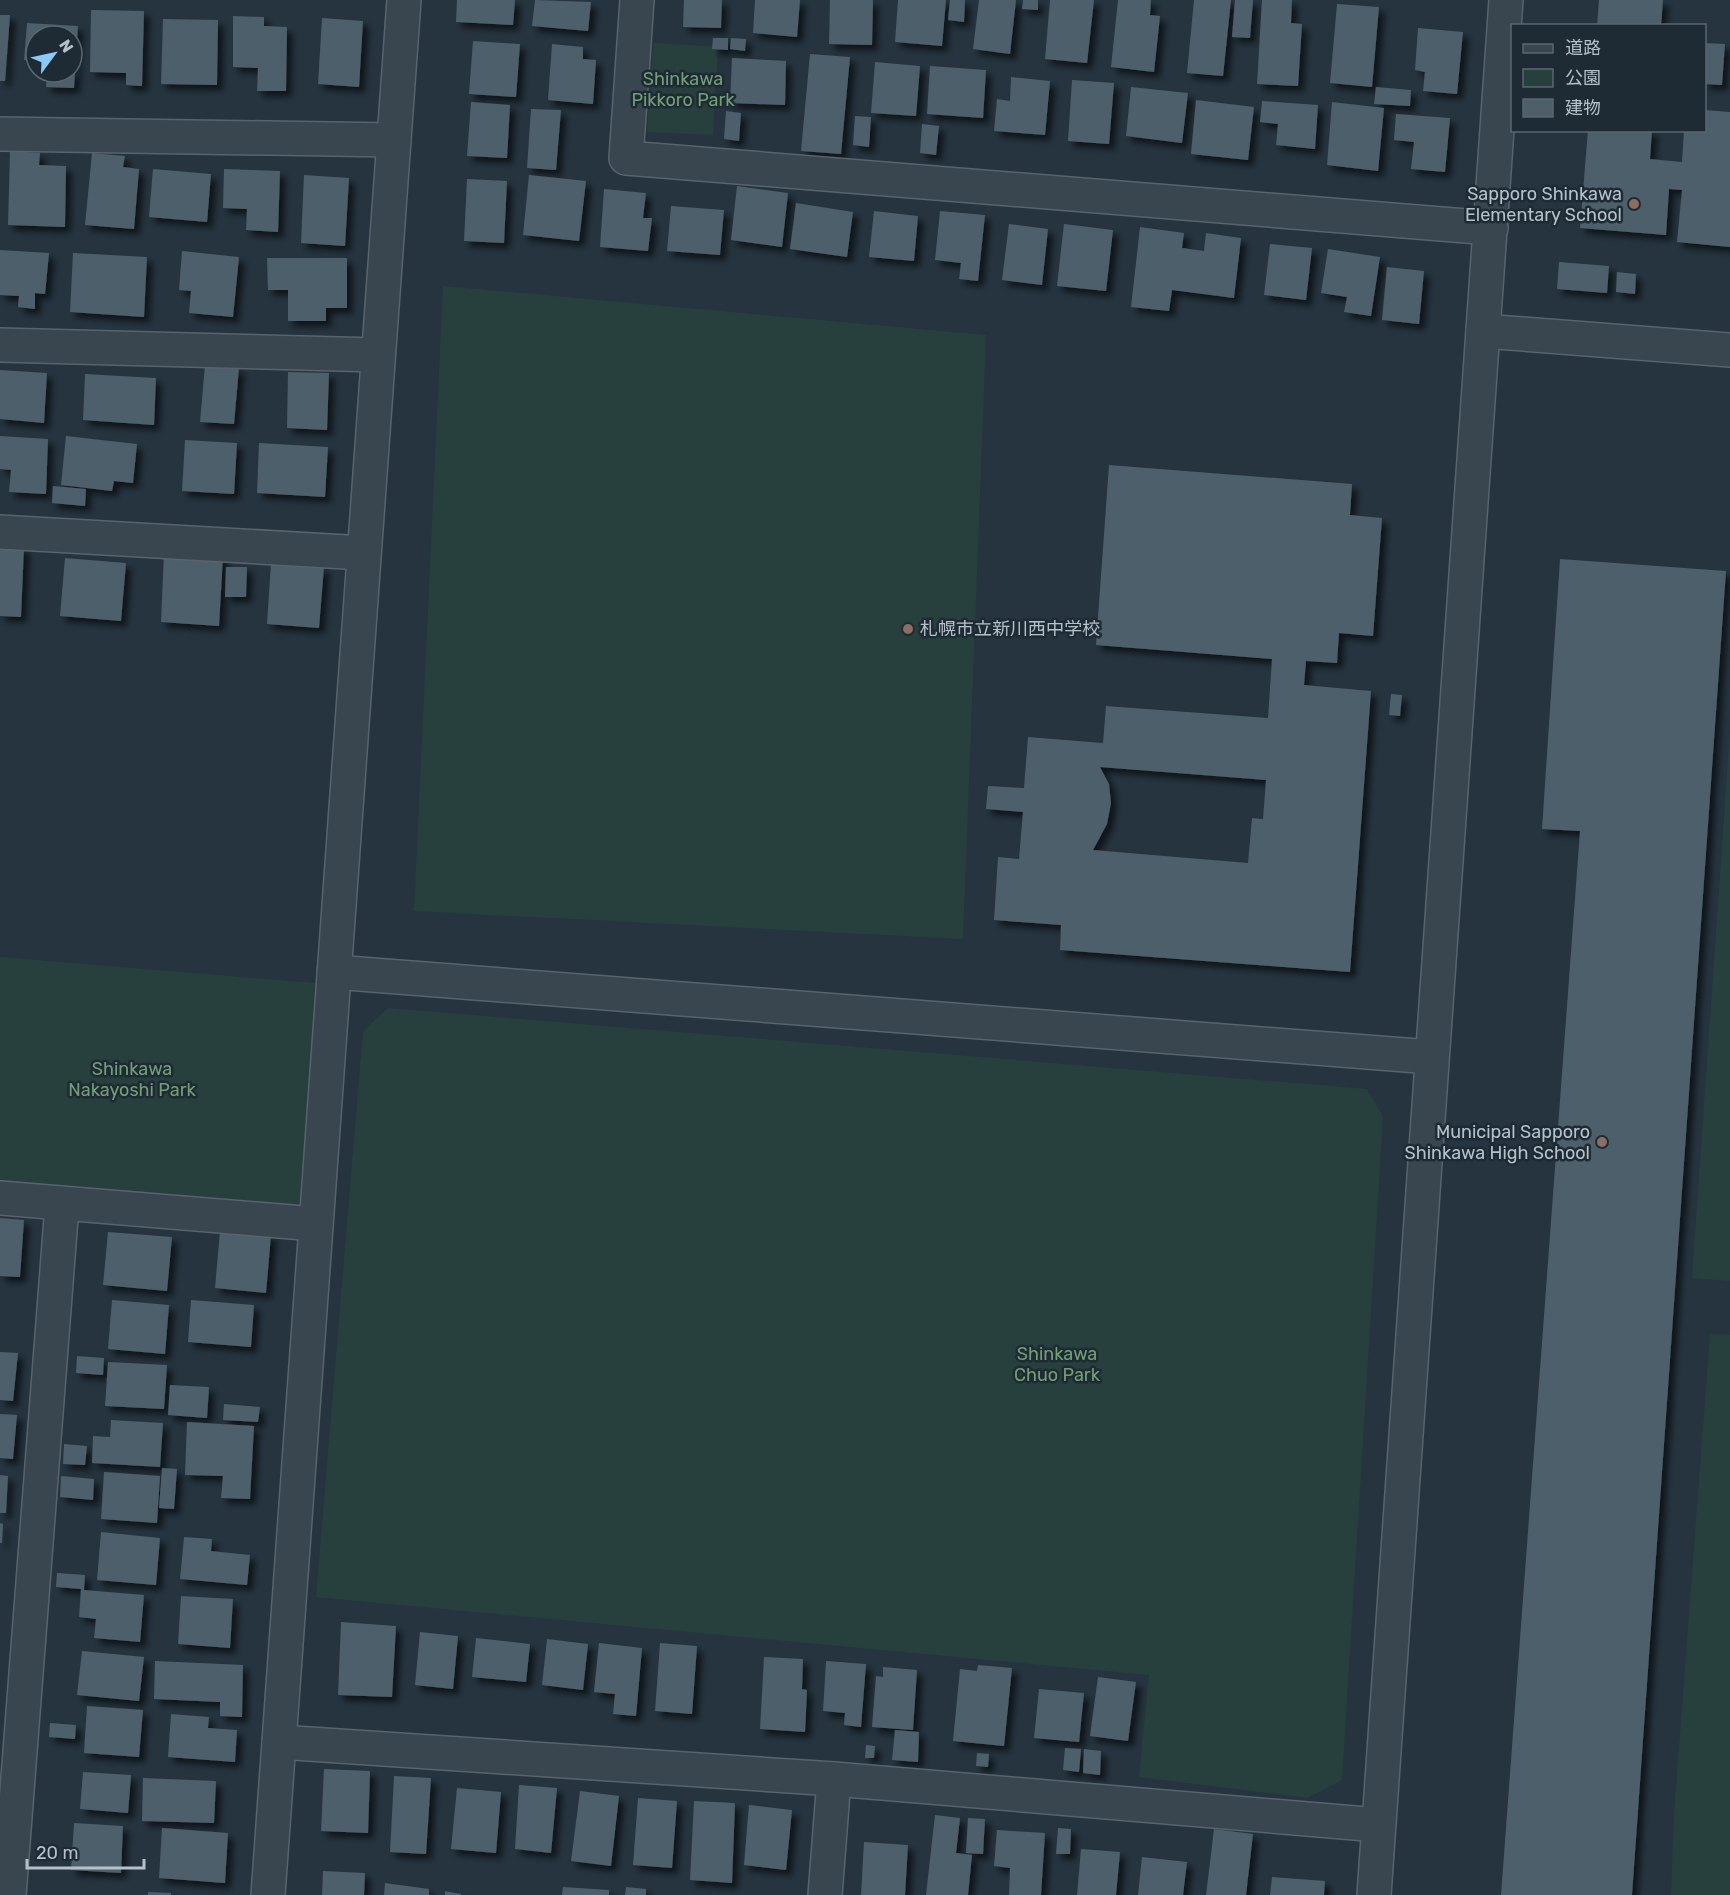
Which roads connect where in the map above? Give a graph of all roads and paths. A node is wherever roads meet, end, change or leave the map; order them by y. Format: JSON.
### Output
{"nodes":[{"id":1,"x":404,"y":0,"type":"edge"},
{"id":2,"x":637,"y":0,"type":"edge"},
{"id":3,"x":1506,"y":0,"type":"edge"},
{"id":4,"x":0,"y":134,"type":"edge"},
{"id":5,"x":394,"y":140,"type":"junction"},
{"id":6,"x":1491,"y":228,"type":"junction"},
{"id":7,"x":1483,"y":331,"type":"junction"},
{"id":8,"x":0,"y":345,"type":"edge"},
{"id":9,"x":1730,"y":350,"type":"edge"},
{"id":10,"x":378,"y":355,"type":"junction"},
{"id":11,"x":0,"y":532,"type":"edge"},
{"id":12,"x":364,"y":553,"type":"junction"},
{"id":13,"x":334,"y":972,"type":"junction"},
{"id":14,"x":1431,"y":1058,"type":"junction"},
{"id":15,"x":0,"y":1198,"type":"edge"},
{"id":16,"x":62,"y":1205,"type":"junction"},
{"id":17,"x":316,"y":1224,"type":"junction"},
{"id":18,"x":279,"y":1742,"type":"junction"},
{"id":19,"x":834,"y":1779,"type":"junction"},
{"id":20,"x":1378,"y":1824,"type":"junction"},
{"id":21,"x":9,"y":1895,"type":"edge"},
{"id":22,"x":268,"y":1895,"type":"edge"},
{"id":23,"x":825,"y":1895,"type":"edge"},
{"id":24,"x":1374,"y":1895,"type":"edge"}],
"edges":[{"from":1,"to":5,"type":"street"},
{"from":2,"to":6,"type":"street"},
{"from":3,"to":6,"type":"street"},
{"from":4,"to":5,"type":"street"},
{"from":5,"to":10,"type":"street"},
{"from":6,"to":7,"type":"street"},
{"from":7,"to":9,"type":"street"},
{"from":7,"to":14,"type":"street"},
{"from":8,"to":10,"type":"street"},
{"from":10,"to":12,"type":"street"},
{"from":11,"to":12,"type":"street"},
{"from":12,"to":13,"type":"street"},
{"from":13,"to":14,"type":"street"},
{"from":13,"to":17,"type":"street"},
{"from":14,"to":20,"type":"street"},
{"from":15,"to":16,"type":"street"},
{"from":16,"to":17,"type":"street"},
{"from":16,"to":21,"type":"street"},
{"from":17,"to":18,"type":"street"},
{"from":18,"to":19,"type":"street"},
{"from":18,"to":22,"type":"street"},
{"from":19,"to":20,"type":"street"},
{"from":19,"to":23,"type":"street"},
{"from":20,"to":24,"type":"street"}]}
